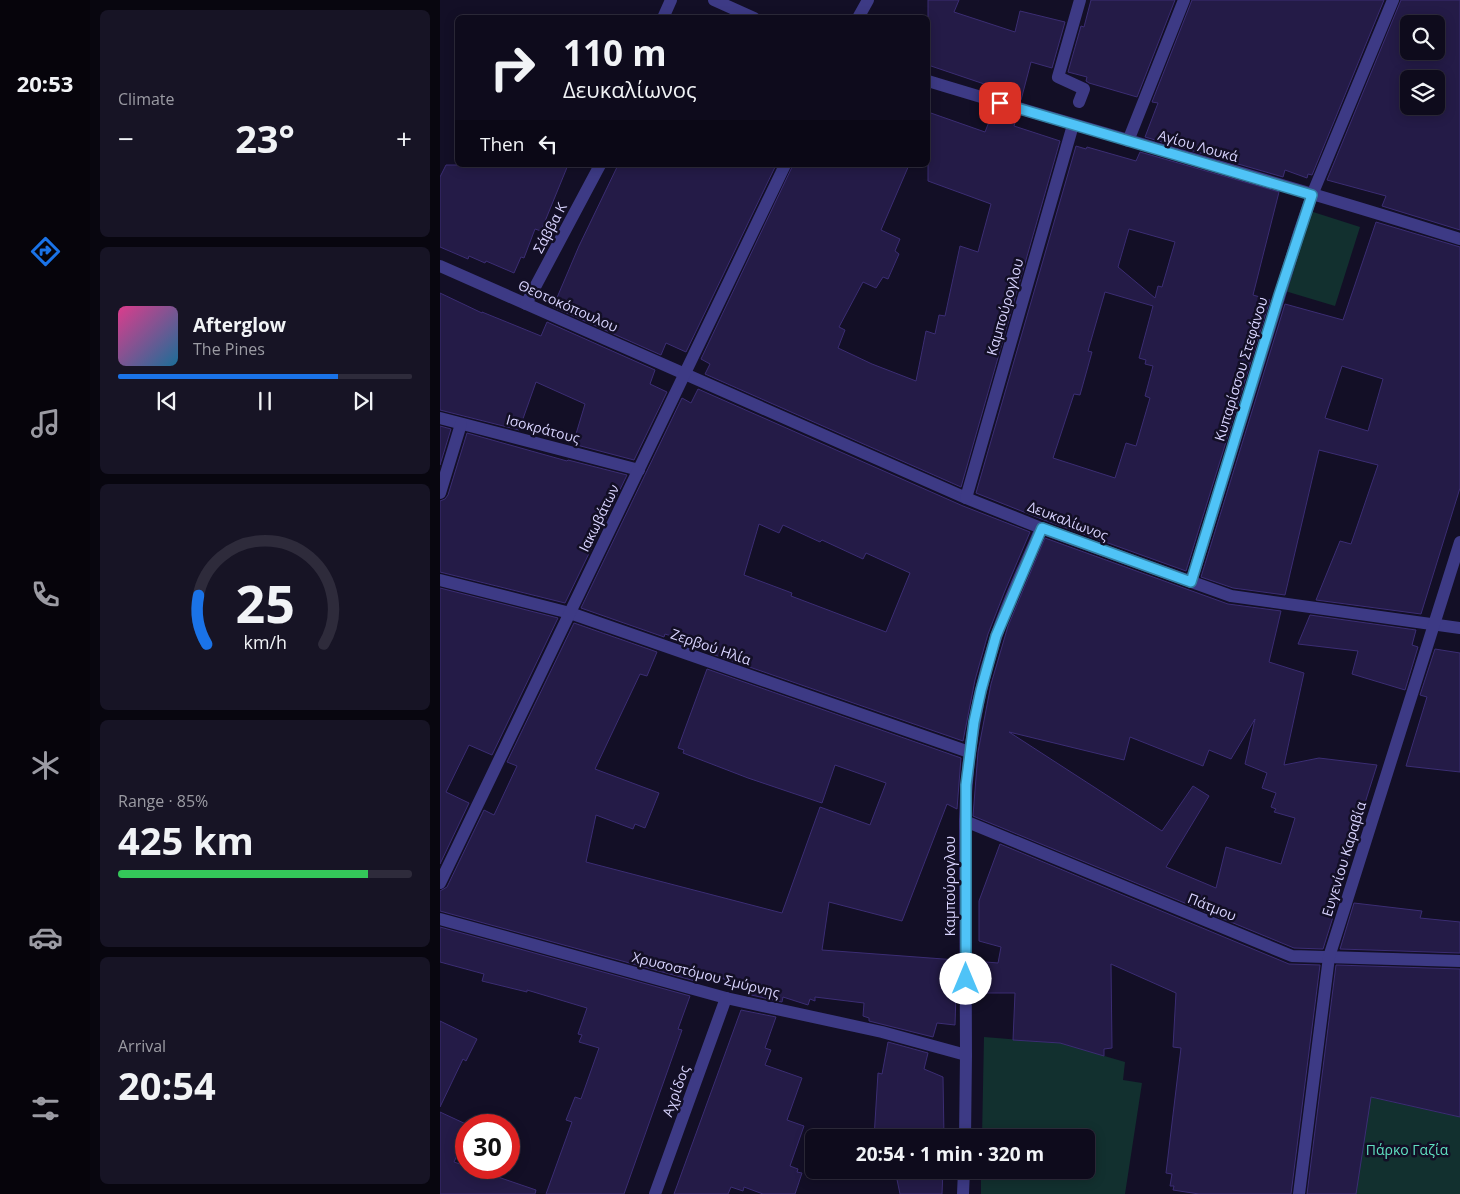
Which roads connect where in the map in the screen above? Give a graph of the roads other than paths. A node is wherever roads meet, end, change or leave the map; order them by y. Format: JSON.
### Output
{"nodes":[{"id":1,"x":671,"y":0,"type":"edge"},
{"id":2,"x":714,"y":0,"type":"edge"},
{"id":3,"x":868,"y":0,"type":"edge"},
{"id":4,"x":1080,"y":0,"type":"edge"},
{"id":5,"x":1184,"y":0,"type":"edge"},
{"id":6,"x":1393,"y":0,"type":"edge"},
{"id":7,"x":664,"y":15,"type":"edge"},
{"id":8,"x":747,"y":15,"type":"edge"},
{"id":9,"x":860,"y":15,"type":"edge"},
{"id":10,"x":930,"y":82,"type":"edge"},
{"id":11,"x":1079,"y":102,"type":"dead end"},
{"id":12,"x":1074,"y":125,"type":"junction"},
{"id":13,"x":1128,"y":141,"type":"junction"},
{"id":14,"x":599,"y":167,"type":"edge"},
{"id":15,"x":784,"y":167,"type":"edge"},
{"id":16,"x":1312,"y":195,"type":"junction"},
{"id":17,"x":1460,"y":239,"type":"edge"},
{"id":18,"x":440,"y":266,"type":"edge"},
{"id":19,"x":526,"y":304,"type":"junction"},
{"id":20,"x":685,"y":374,"type":"junction"},
{"id":21,"x":440,"y":418,"type":"edge"},
{"id":22,"x":461,"y":424,"type":"junction"},
{"id":23,"x":639,"y":470,"type":"junction"},
{"id":24,"x":440,"y":493,"type":"edge"},
{"id":25,"x":966,"y":498,"type":"junction"},
{"id":26,"x":1042,"y":528,"type":"junction"},
{"id":27,"x":1460,"y":542,"type":"edge"},
{"id":28,"x":440,"y":580,"type":"edge"},
{"id":29,"x":1191,"y":582,"type":"junction"},
{"id":30,"x":570,"y":613,"type":"junction"},
{"id":31,"x":1434,"y":624,"type":"junction"},
{"id":32,"x":1460,"y":628,"type":"edge"},
{"id":33,"x":969,"y":752,"type":"junction"},
{"id":34,"x":965,"y":821,"type":"junction"},
{"id":35,"x":440,"y":883,"type":"edge"},
{"id":36,"x":440,"y":919,"type":"edge"},
{"id":37,"x":1329,"y":957,"type":"junction"},
{"id":38,"x":1460,"y":961,"type":"edge"},
{"id":39,"x":726,"y":998,"type":"junction"},
{"id":40,"x":966,"y":1055,"type":"junction"},
{"id":41,"x":965,"y":1129,"type":"edge"},
{"id":42,"x":964,"y":1179,"type":"edge"},
{"id":43,"x":655,"y":1194,"type":"edge"},
{"id":44,"x":963,"y":1194,"type":"edge"},
{"id":45,"x":1300,"y":1194,"type":"edge"}],
"edges":[{"from":1,"to":7,"type":"street"},
{"from":2,"to":8,"type":"street"},
{"from":3,"to":9,"type":"street"},
{"from":4,"to":11,"type":"street"},
{"from":5,"to":13,"type":"street"},
{"from":6,"to":16,"type":"street","name":"Κυπαρίσσου Στεφάνου"},
{"from":10,"to":12,"type":"street","name":"Αγίου Λουκά"},
{"from":12,"to":13,"type":"street","name":"Αγίου Λουκά"},
{"from":12,"to":25,"type":"street","name":"Καμπούρογλου"},
{"from":13,"to":16,"type":"street","name":"Αγίου Λουκά"},
{"from":14,"to":19,"type":"street","name":"Σάββα Κ"},
{"from":15,"to":20,"type":"street","name":"Ιακωβάτων"},
{"from":16,"to":17,"type":"street","name":"Αγίου Λουκά"},
{"from":16,"to":29,"type":"street","name":"Κυπαρίσσου Στεφάνου"},
{"from":18,"to":19,"type":"street","name":"Θεοτοκόπουλου"},
{"from":19,"to":20,"type":"street","name":"Θεοτοκόπουλου"},
{"from":20,"to":23,"type":"street","name":"Ιακωβάτων"},
{"from":20,"to":25,"type":"street","name":"Δευκαλίωνος"},
{"from":21,"to":22,"type":"street","name":"Ισοκράτους"},
{"from":22,"to":23,"type":"street","name":"Ισοκράτους"},
{"from":22,"to":24,"type":"street"},
{"from":23,"to":30,"type":"street","name":"Ιακωβάτων"},
{"from":25,"to":26,"type":"street","name":"Δευκαλίωνος"},
{"from":26,"to":29,"type":"street","name":"Δευκαλίωνος"},
{"from":26,"to":33,"type":"street","name":"Καμπούρογλου"},
{"from":27,"to":31,"type":"street","name":"Ευγενίου Καραβία"},
{"from":28,"to":30,"type":"street","name":"Ζερβού Ηλία"},
{"from":29,"to":31,"type":"street","name":"Δευκαλίωνος"},
{"from":30,"to":33,"type":"street","name":"Ζερβού Ηλία"},
{"from":30,"to":35,"type":"street","name":"Ιακωβάτων"},
{"from":31,"to":32,"type":"street","name":"Δευκαλίωνος"},
{"from":31,"to":37,"type":"street","name":"Ευγενίου Καραβία"},
{"from":33,"to":34,"type":"street","name":"Καμπούρογλου"},
{"from":34,"to":37,"type":"street","name":"Πάτμου"},
{"from":34,"to":40,"type":"street","name":"Καμπούρογλου"},
{"from":36,"to":39,"type":"street","name":"Χρυσοστόμου Σμύρνης"},
{"from":37,"to":38,"type":"street","name":"Πάτμου"},
{"from":37,"to":45,"type":"street","name":"Ευγενίου Καραβία"},
{"from":39,"to":40,"type":"street","name":"Χρυσοστόμου Σμύρνης"},
{"from":39,"to":43,"type":"street","name":"Αχρίδος"},
{"from":40,"to":41,"type":"street","name":"Καμπούρογλου"},
{"from":42,"to":44,"type":"street"}]}
